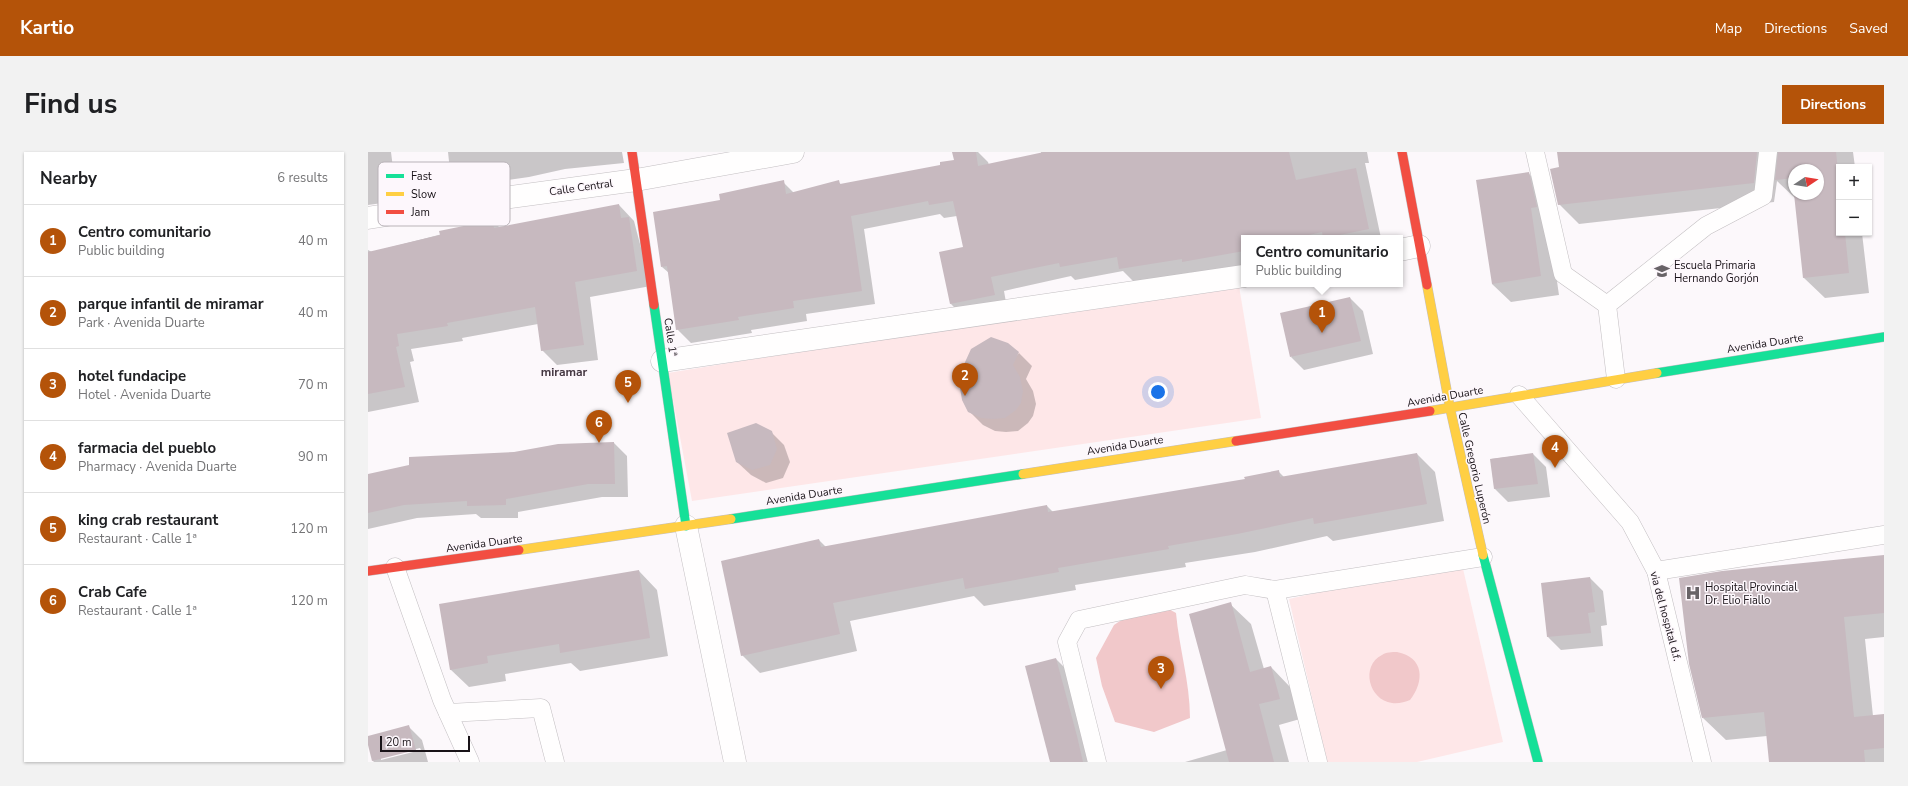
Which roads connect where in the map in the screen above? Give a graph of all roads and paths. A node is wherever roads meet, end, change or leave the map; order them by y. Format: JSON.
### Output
{"nodes":[{"id":1,"x":632,"y":152,"type":"edge"},
{"id":2,"x":793,"y":152,"type":"edge"},
{"id":3,"x":1402,"y":152,"type":"edge"},
{"id":4,"x":1535,"y":152,"type":"edge"},
{"id":5,"x":1768,"y":152,"type":"edge"},
{"id":6,"x":636,"y":180,"type":"junction"},
{"id":7,"x":510,"y":197,"type":"edge"},
{"id":8,"x":378,"y":216,"type":"edge"},
{"id":9,"x":368,"y":218,"type":"edge"},
{"id":10,"x":1409,"y":248,"type":"edge"},
{"id":11,"x":1241,"y":276,"type":"edge"},
{"id":12,"x":1607,"y":306,"type":"junction"},
{"id":13,"x":1884,"y":336,"type":"edge"},
{"id":14,"x":662,"y":361,"type":"junction"},
{"id":15,"x":1616,"y":379,"type":"junction"},
{"id":16,"x":1519,"y":395,"type":"junction"},
{"id":17,"x":1450,"y":408,"type":"junction"},
{"id":18,"x":686,"y":526,"type":"junction"},
{"id":19,"x":1884,"y":534,"type":"edge"},
{"id":20,"x":1483,"y":557,"type":"junction"},
{"id":21,"x":395,"y":568,"type":"junction"},
{"id":22,"x":368,"y":571,"type":"edge"},
{"id":23,"x":1656,"y":571,"type":"junction"},
{"id":24,"x":1276,"y":590,"type":"junction"},
{"id":25,"x":448,"y":713,"type":"junction"},
{"id":26,"x":470,"y":762,"type":"edge"},
{"id":27,"x":555,"y":762,"type":"edge"},
{"id":28,"x":736,"y":762,"type":"edge"},
{"id":29,"x":1097,"y":762,"type":"edge"},
{"id":30,"x":1318,"y":762,"type":"edge"},
{"id":31,"x":1538,"y":762,"type":"edge"},
{"id":32,"x":1702,"y":762,"type":"edge"}],
"edges":[{"from":1,"to":6,"type":"main road","name":"Calle 1ª"},
{"from":2,"to":6,"type":"street","name":"Calle Central"},
{"from":3,"to":10,"type":"main road","name":"Calle Gregorio Luperón"},
{"from":4,"to":12,"type":"lane"},
{"from":5,"to":12,"type":"lane"},
{"from":6,"to":7,"type":"street","name":"Calle Central"},
{"from":6,"to":14,"type":"main road","name":"Calle 1ª"},
{"from":8,"to":9,"type":"street","name":"Calle Central"},
{"from":10,"to":17,"type":"main road","name":"Calle Gregorio Luperón"},
{"from":11,"to":14,"type":"street"},
{"from":12,"to":15,"type":"lane"},
{"from":13,"to":15,"type":"main road","name":"Avenida Duarte"},
{"from":14,"to":18,"type":"main road","name":"Calle 1ª"},
{"from":15,"to":16,"type":"main road","name":"Avenida Duarte"},
{"from":16,"to":17,"type":"main road","name":"Avenida Duarte"},
{"from":16,"to":23,"type":"lane","name":"via del hospital d.f."},
{"from":17,"to":18,"type":"main road","name":"Avenida Duarte"},
{"from":17,"to":20,"type":"main road","name":"Calle Gregorio Luperón"},
{"from":18,"to":21,"type":"main road","name":"Avenida Duarte"},
{"from":18,"to":28,"type":"street"},
{"from":19,"to":23,"type":"lane"},
{"from":20,"to":24,"type":"lane"},
{"from":20,"to":31,"type":"main road","name":"Calle Gregorio Luperón"},
{"from":21,"to":22,"type":"main road","name":"Avenida Duarte"},
{"from":21,"to":25,"type":"lane"},
{"from":23,"to":32,"type":"lane","name":"via del hospital d.f."},
{"from":24,"to":29,"type":"lane"},
{"from":24,"to":30,"type":"lane"},
{"from":25,"to":26,"type":"lane"},
{"from":25,"to":27,"type":"lane"}]}
